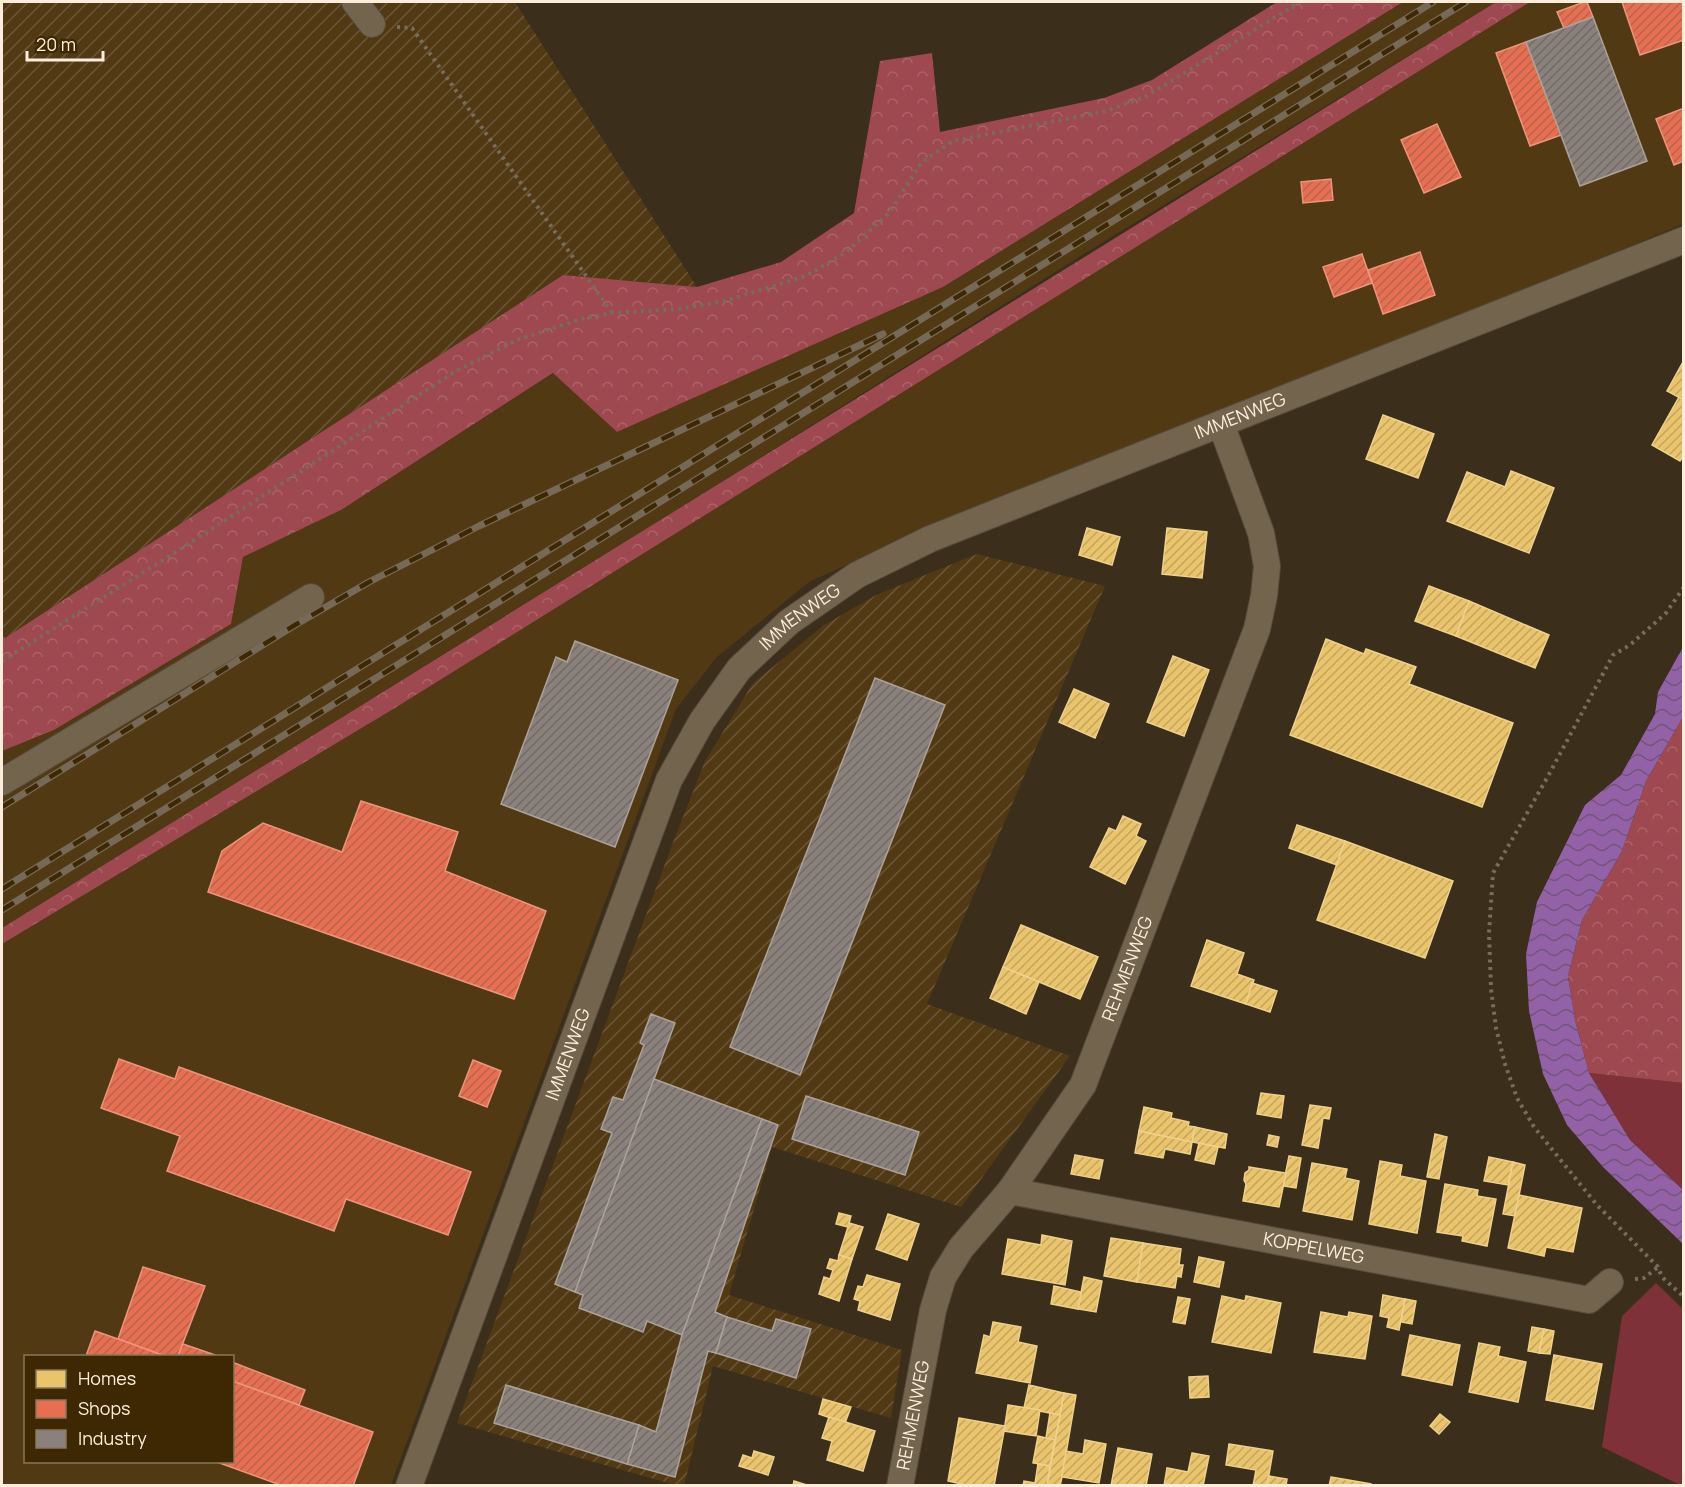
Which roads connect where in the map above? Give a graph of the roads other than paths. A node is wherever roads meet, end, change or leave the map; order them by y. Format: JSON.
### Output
{"nodes":[{"id":1,"x":355,"y":2,"type":"edge"},
{"id":2,"x":372,"y":24,"type":"road end"},
{"id":3,"x":1683,"y":240,"type":"edge"},
{"id":4,"x":1221,"y":424,"type":"junction"},
{"id":5,"x":310,"y":597,"type":"dead end"},
{"id":6,"x":2,"y":782,"type":"edge"},
{"id":7,"x":1010,"y":1191,"type":"junction"},
{"id":8,"x":1610,"y":1282,"type":"dead end"},
{"id":9,"x":409,"y":1485,"type":"edge"},
{"id":10,"x":900,"y":1485,"type":"edge"}],
"edges":[{"from":1,"to":2,"type":"street"},
{"from":3,"to":4,"type":"street","name":"IMMENWEG"},
{"from":4,"to":7,"type":"street","name":"REHMENWEG"},
{"from":4,"to":9,"type":"street","name":"IMMENWEG"},
{"from":5,"to":6,"type":"street"},
{"from":7,"to":8,"type":"street","name":"KOPPELWEG"},
{"from":7,"to":10,"type":"street","name":"REHMENWEG"}]}
